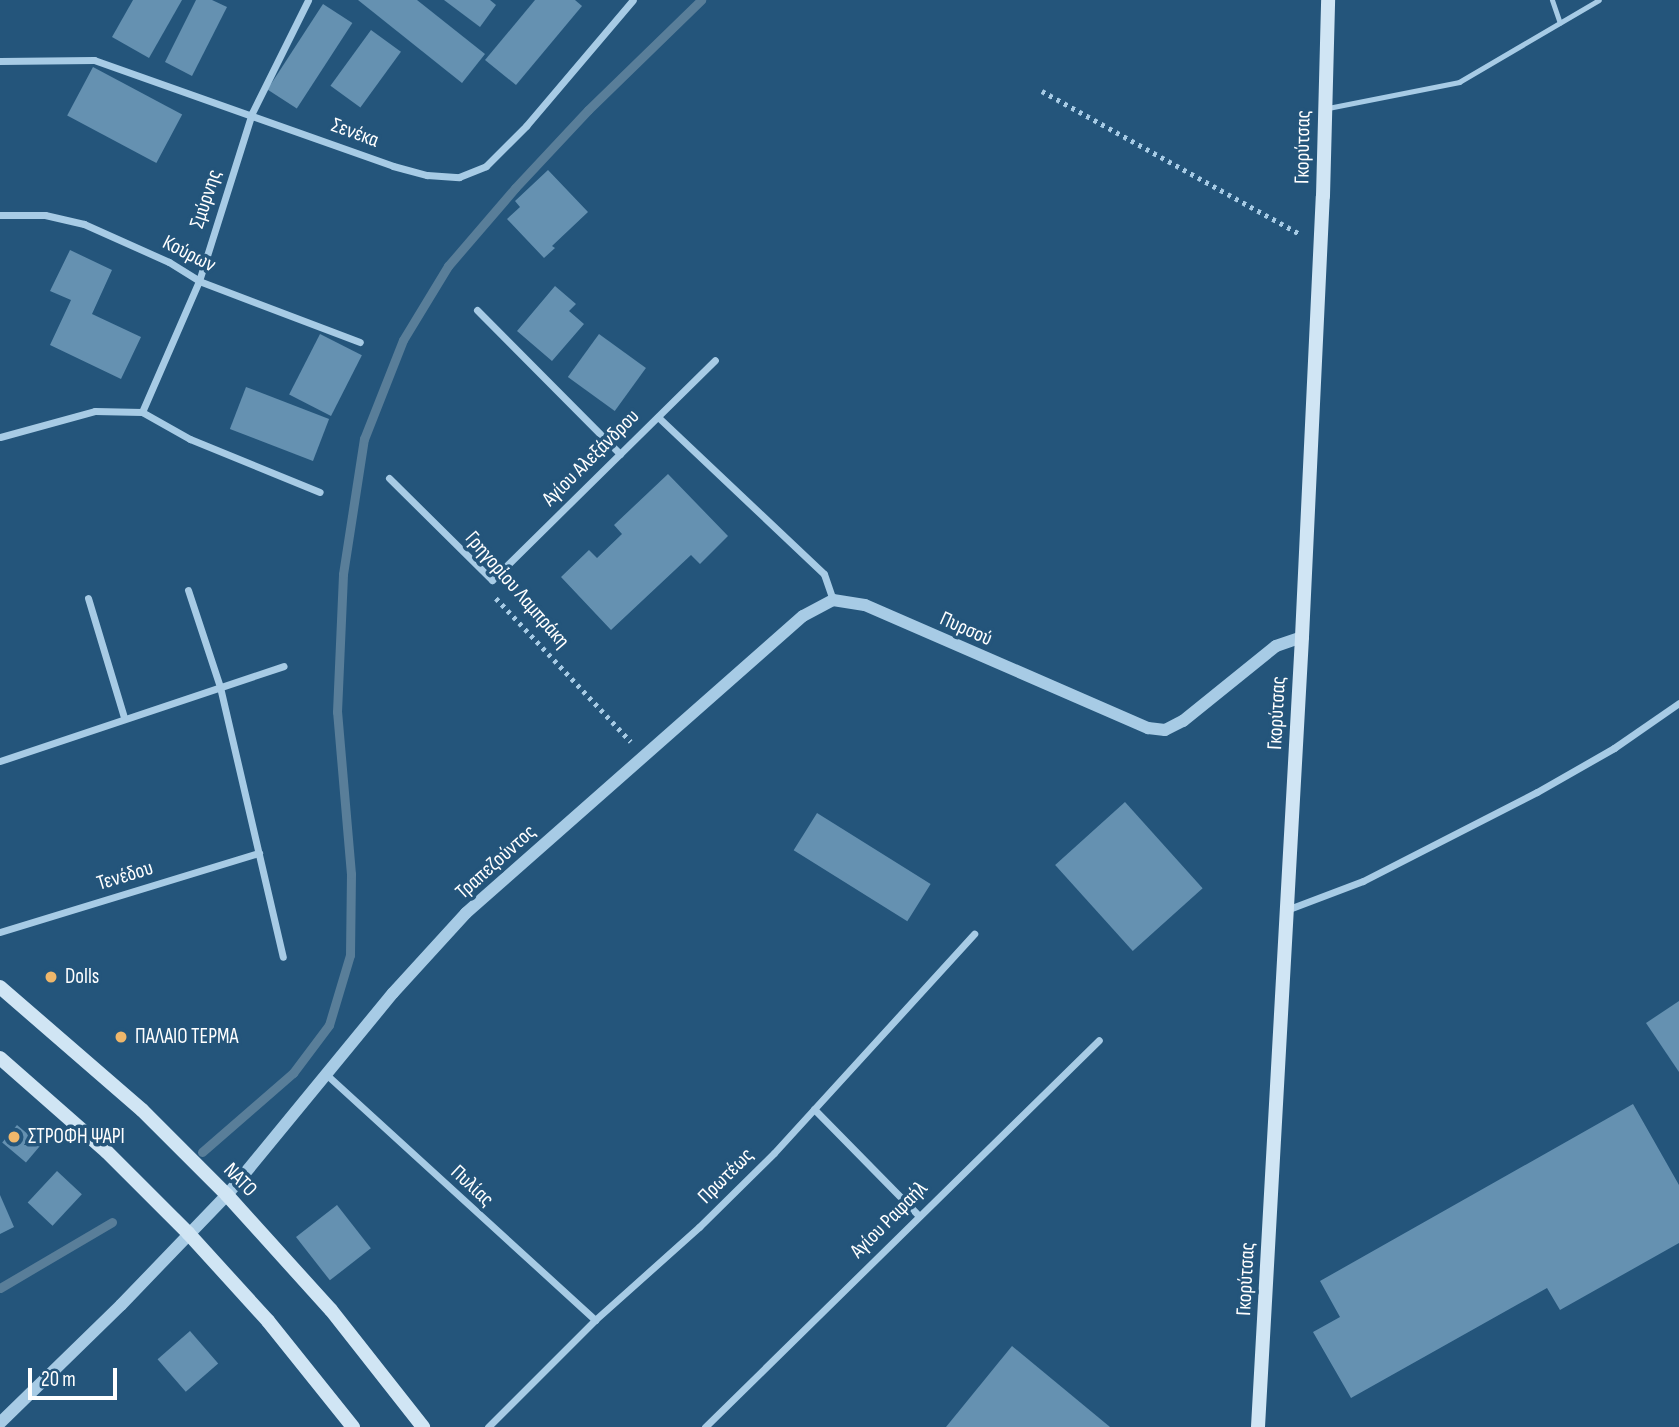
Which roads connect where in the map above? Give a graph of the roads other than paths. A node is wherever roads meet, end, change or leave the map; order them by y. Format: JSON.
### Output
{"nodes":[{"id":1,"x":308,"y":0,"type":"edge"},
{"id":2,"x":634,"y":0,"type":"edge"},
{"id":3,"x":1328,"y":0,"type":"edge"},
{"id":4,"x":1552,"y":0,"type":"edge"},
{"id":5,"x":1599,"y":0,"type":"edge"},
{"id":6,"x":1560,"y":23,"type":"junction"},
{"id":7,"x":0,"y":61,"type":"edge"},
{"id":8,"x":1325,"y":109,"type":"junction"},
{"id":9,"x":252,"y":113,"type":"junction"},
{"id":10,"x":0,"y":215,"type":"edge"},
{"id":11,"x":199,"y":281,"type":"junction"},
{"id":12,"x":477,"y":310,"type":"dead end"},
{"id":13,"x":360,"y":342,"type":"dead end"},
{"id":14,"x":715,"y":360,"type":"dead end"},
{"id":15,"x":142,"y":411,"type":"junction"},
{"id":16,"x":658,"y":417,"type":"junction"},
{"id":17,"x":0,"y":438,"type":"edge"},
{"id":18,"x":620,"y":454,"type":"junction"},
{"id":19,"x":389,"y":478,"type":"dead end"},
{"id":20,"x":320,"y":492,"type":"dead end"},
{"id":21,"x":492,"y":580,"type":"joint"},
{"id":22,"x":188,"y":590,"type":"dead end"},
{"id":23,"x":88,"y":598,"type":"dead end"},
{"id":24,"x":833,"y":600,"type":"junction"},
{"id":25,"x":1302,"y":637,"type":"junction"},
{"id":26,"x":284,"y":666,"type":"dead end"},
{"id":27,"x":220,"y":687,"type":"junction"},
{"id":28,"x":1679,"y":703,"type":"edge"},
{"id":29,"x":124,"y":717,"type":"junction"},
{"id":30,"x":0,"y":761,"type":"edge"},
{"id":31,"x":259,"y":853,"type":"junction"},
{"id":32,"x":1289,"y":909,"type":"junction"},
{"id":33,"x":0,"y":932,"type":"edge"},
{"id":34,"x":974,"y":934,"type":"dead end"},
{"id":35,"x":283,"y":957,"type":"dead end"},
{"id":36,"x":0,"y":987,"type":"edge"},
{"id":37,"x":1099,"y":1040,"type":"dead end"},
{"id":38,"x":0,"y":1058,"type":"edge"},
{"id":39,"x":328,"y":1076,"type":"junction"},
{"id":40,"x":814,"y":1109,"type":"junction"},
{"id":41,"x":227,"y":1195,"type":"junction"},
{"id":42,"x":919,"y":1216,"type":"junction"},
{"id":43,"x":188,"y":1233,"type":"junction"},
{"id":44,"x":595,"y":1320,"type":"junction"},
{"id":45,"x":0,"y":1423,"type":"edge"},
{"id":46,"x":353,"y":1427,"type":"edge"},
{"id":47,"x":423,"y":1427,"type":"edge"},
{"id":48,"x":488,"y":1427,"type":"edge"},
{"id":49,"x":705,"y":1427,"type":"edge"},
{"id":50,"x":1258,"y":1427,"type":"edge"}],
"edges":[{"from":1,"to":9,"type":"street","name":"Σμύρνης"},
{"from":2,"to":9,"type":"street","name":"Σενέκα"},
{"from":3,"to":8,"type":"main road","name":"Γκορύτσας"},
{"from":4,"to":6,"type":"lane"},
{"from":5,"to":6,"type":"lane"},
{"from":6,"to":8,"type":"lane"},
{"from":7,"to":9,"type":"street","name":"Σενέκα"},
{"from":8,"to":25,"type":"main road","name":"Γκορύτσας"},
{"from":9,"to":11,"type":"street","name":"Σμύρνης"},
{"from":10,"to":11,"type":"street","name":"Κούρων"},
{"from":11,"to":13,"type":"street","name":"Κούρων"},
{"from":11,"to":15,"type":"street","name":"Σμύρνης"},
{"from":12,"to":18,"type":"street"},
{"from":14,"to":16,"type":"street","name":"Αγίου Αλεξάνδρου"},
{"from":15,"to":17,"type":"street"},
{"from":15,"to":20,"type":"street"},
{"from":16,"to":18,"type":"street","name":"Αγίου Αλεξάνδρου"},
{"from":16,"to":24,"type":"street"},
{"from":18,"to":21,"type":"street","name":"Αγίου Αλεξάνδρου"},
{"from":19,"to":21,"type":"street","name":"Γρηγορίου Λαμπράκη"},
{"from":22,"to":27,"type":"street"},
{"from":23,"to":29,"type":"street"},
{"from":24,"to":25,"type":"street","name":"Πυρσού"},
{"from":24,"to":39,"type":"street","name":"Τραπεζούντος"},
{"from":25,"to":32,"type":"main road","name":"Γκορύτσας"},
{"from":26,"to":27,"type":"street"},
{"from":27,"to":29,"type":"street"},
{"from":27,"to":31,"type":"street"},
{"from":28,"to":32,"type":"street"},
{"from":29,"to":30,"type":"street"},
{"from":31,"to":33,"type":"street","name":"Τενέδου"},
{"from":31,"to":35,"type":"street"},
{"from":32,"to":50,"type":"main road","name":"Γκορύτσας"},
{"from":34,"to":40,"type":"street","name":"Πρωτέως"},
{"from":36,"to":41,"type":"main road","name":"ΝΑΤΟ"},
{"from":37,"to":42,"type":"street","name":"Αγίου Ραφαήλ"},
{"from":38,"to":43,"type":"main road"},
{"from":39,"to":41,"type":"street","name":"Τραπεζούντος"},
{"from":39,"to":44,"type":"street","name":"Πυλίας"},
{"from":40,"to":42,"type":"street"},
{"from":40,"to":44,"type":"street","name":"Πρωτέως"},
{"from":41,"to":43,"type":"street","name":"Τραπεζούντος"},
{"from":41,"to":47,"type":"main road","name":"ΝΑΤΟ"},
{"from":42,"to":49,"type":"street","name":"Αγίου Ραφαήλ"},
{"from":43,"to":45,"type":"street","name":"Τραπεζούντος"},
{"from":43,"to":46,"type":"main road"},
{"from":44,"to":48,"type":"street","name":"Πρωτέως"}]}
